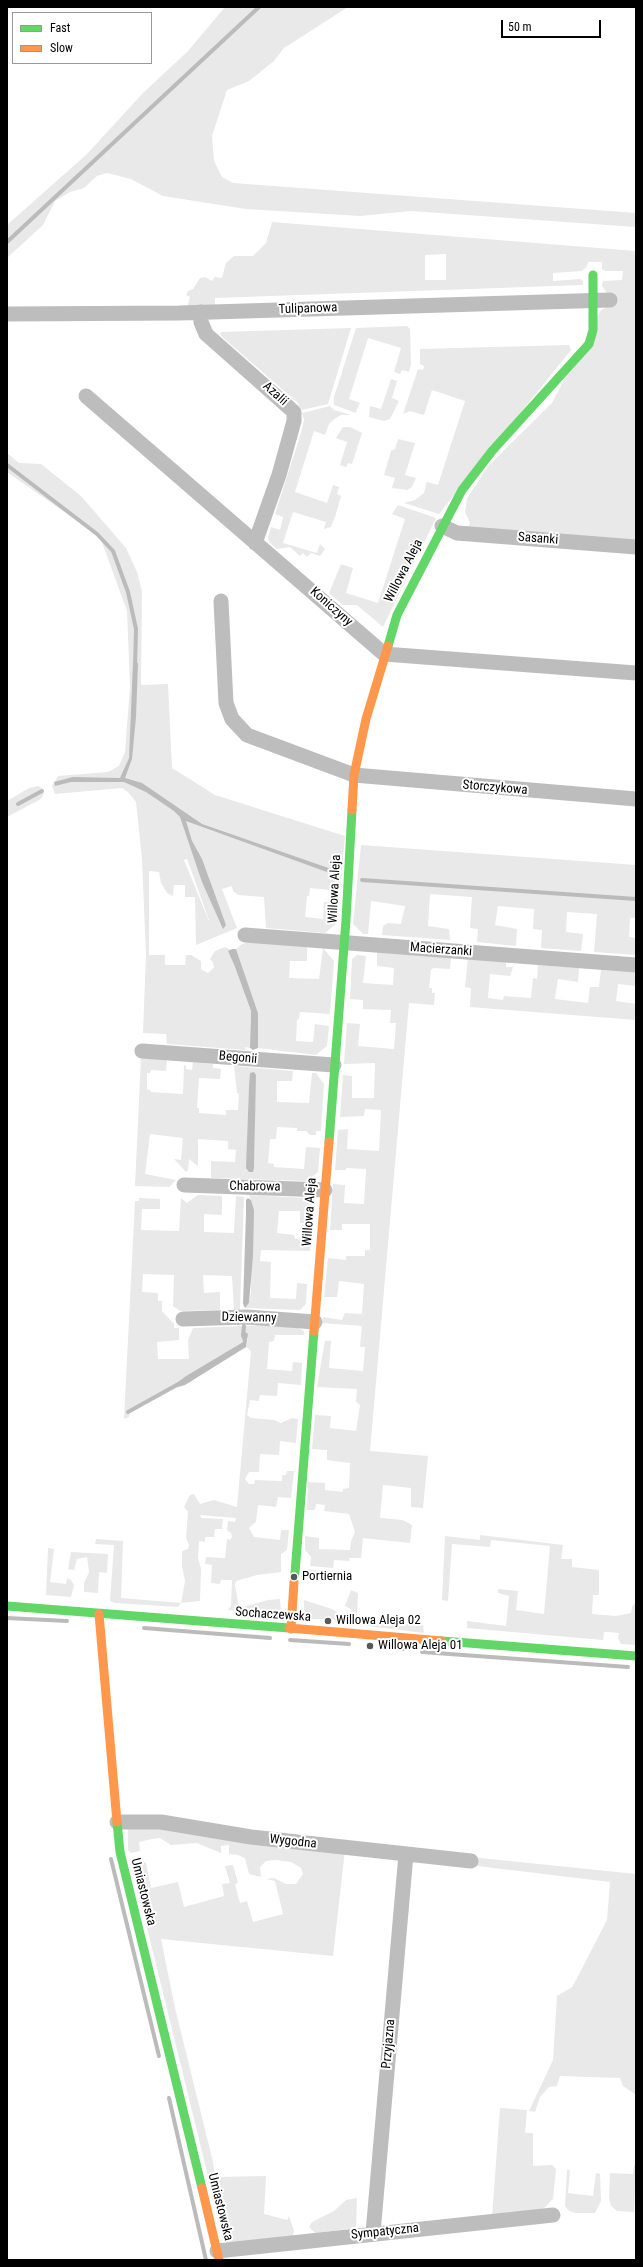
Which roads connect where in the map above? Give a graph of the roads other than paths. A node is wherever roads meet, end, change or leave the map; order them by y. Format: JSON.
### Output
{"nodes":[{"id":1,"x":593,"y":275,"type":"dead end"},
{"id":2,"x":610,"y":300,"type":"dead end"},
{"id":3,"x":593,"y":301,"type":"junction"},
{"id":4,"x":201,"y":312,"type":"junction"},
{"id":5,"x":7,"y":314,"type":"edge"},
{"id":6,"x":86,"y":396,"type":"dead end"},
{"id":7,"x":442,"y":526,"type":"junction"},
{"id":8,"x":256,"y":543,"type":"junction"},
{"id":9,"x":636,"y":547,"type":"edge"},
{"id":10,"x":221,"y":600,"type":"dead end"},
{"id":11,"x":384,"y":654,"type":"junction"},
{"id":12,"x":636,"y":673,"type":"edge"},
{"id":13,"x":354,"y":775,"type":"junction"},
{"id":14,"x":636,"y":799,"type":"edge"},
{"id":15,"x":245,"y":935,"type":"dead end"},
{"id":16,"x":344,"y":943,"type":"junction"},
{"id":17,"x":636,"y":965,"type":"edge"},
{"id":18,"x":142,"y":1051,"type":"dead end"},
{"id":19,"x":334,"y":1065,"type":"junction"},
{"id":20,"x":184,"y":1185,"type":"dead end"},
{"id":21,"x":325,"y":1190,"type":"junction"},
{"id":22,"x":183,"y":1319,"type":"dead end"},
{"id":23,"x":315,"y":1322,"type":"junction"},
{"id":24,"x":7,"y":1606,"type":"edge"},
{"id":25,"x":99,"y":1614,"type":"junction"},
{"id":26,"x":292,"y":1629,"type":"junction"},
{"id":27,"x":636,"y":1656,"type":"edge"},
{"id":28,"x":117,"y":1822,"type":"junction"},
{"id":29,"x":406,"y":1854,"type":"junction"},
{"id":30,"x":470,"y":1861,"type":"dead end"},
{"id":31,"x":553,"y":2215,"type":"dead end"},
{"id":32,"x":373,"y":2234,"type":"junction"},
{"id":33,"x":218,"y":2255,"type":"edge"}],
"edges":[{"from":1,"to":3,"type":"street","name":"Willowa Aleja"},
{"from":2,"to":3,"type":"street","name":"Tulipanowa"},
{"from":3,"to":4,"type":"street","name":"Tulipanowa"},
{"from":3,"to":7,"type":"street","name":"Willowa Aleja"},
{"from":4,"to":5,"type":"street","name":"Tulipanowa"},
{"from":4,"to":8,"type":"street","name":"Azalii"},
{"from":6,"to":8,"type":"street","name":"Koniczyny"},
{"from":7,"to":9,"type":"street","name":"Sasanki"},
{"from":7,"to":11,"type":"street","name":"Willowa Aleja"},
{"from":8,"to":11,"type":"street","name":"Koniczyny"},
{"from":10,"to":13,"type":"street","name":"Storczykowa"},
{"from":11,"to":12,"type":"street"},
{"from":11,"to":13,"type":"street","name":"Willowa Aleja"},
{"from":13,"to":14,"type":"street","name":"Storczykowa"},
{"from":13,"to":16,"type":"street","name":"Willowa Aleja"},
{"from":15,"to":16,"type":"street","name":"Macierzanki"},
{"from":16,"to":17,"type":"street","name":"Macierzanki"},
{"from":16,"to":19,"type":"street","name":"Willowa Aleja"},
{"from":18,"to":19,"type":"street","name":"Begonii"},
{"from":19,"to":21,"type":"street","name":"Willowa Aleja"},
{"from":20,"to":21,"type":"street","name":"Chabrowa"},
{"from":21,"to":23,"type":"street","name":"Willowa Aleja"},
{"from":22,"to":23,"type":"street","name":"Dziewanny"},
{"from":23,"to":26,"type":"street","name":"Willowa Aleja"},
{"from":24,"to":25,"type":"street"},
{"from":25,"to":26,"type":"street","name":"Sochaczewska"},
{"from":25,"to":28,"type":"street","name":"Umiastowska"},
{"from":26,"to":27,"type":"street","name":"Sochaczewska"},
{"from":28,"to":29,"type":"street","name":"Wygodna"},
{"from":28,"to":33,"type":"street","name":"Umiastowska"},
{"from":29,"to":30,"type":"street","name":"Wygodna"},
{"from":29,"to":32,"type":"street","name":"Przyjazna"},
{"from":31,"to":32,"type":"street","name":"Sympatyczna"},
{"from":32,"to":33,"type":"street","name":"Sympatyczna"}]}
